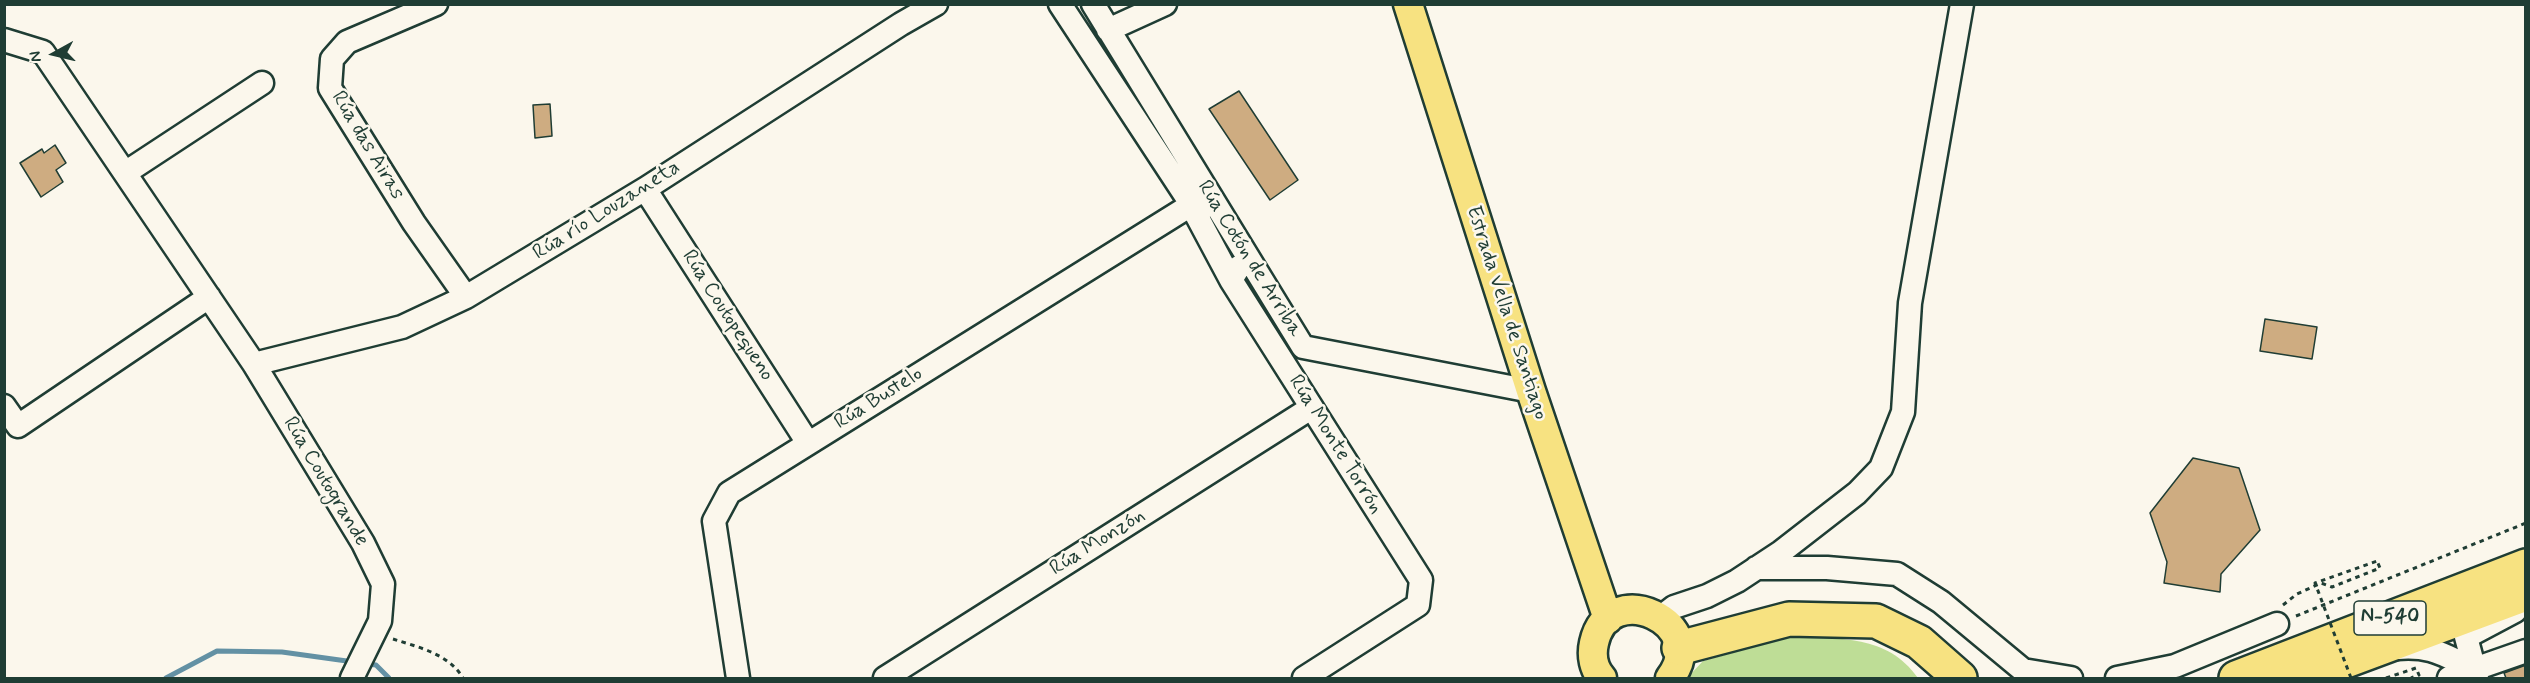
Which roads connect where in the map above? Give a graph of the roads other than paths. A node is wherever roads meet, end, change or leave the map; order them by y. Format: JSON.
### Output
{"nodes":[{"id":1,"x":436,"y":4,"type":"edge"},
{"id":2,"x":936,"y":4,"type":"edge"},
{"id":3,"x":1060,"y":4,"type":"edge"},
{"id":4,"x":1093,"y":4,"type":"edge"},
{"id":5,"x":1165,"y":4,"type":"edge"},
{"id":6,"x":1408,"y":4,"type":"edge"},
{"id":7,"x":1962,"y":4,"type":"edge"},
{"id":8,"x":899,"y":14,"type":"edge"},
{"id":9,"x":1108,"y":30,"type":"junction"},
{"id":10,"x":4,"y":40,"type":"edge"},
{"id":11,"x":262,"y":83,"type":"dead end"},
{"id":12,"x":125,"y":173,"type":"junction"},
{"id":13,"x":645,"y":189,"type":"junction"},
{"id":14,"x":1191,"y":205,"type":"junction"},
{"id":15,"x":1246,"y":255,"type":"junction"},
{"id":16,"x":1231,"y":280,"type":"junction"},
{"id":17,"x":209,"y":297,"type":"junction"},
{"id":18,"x":466,"y":297,"type":"junction"},
{"id":19,"x":254,"y":364,"type":"junction"},
{"id":20,"x":1531,"y":391,"type":"junction"},
{"id":21,"x":4,"y":406,"type":"edge"},
{"id":22,"x":1311,"y":408,"type":"junction"},
{"id":23,"x":808,"y":443,"type":"junction"},
{"id":24,"x":2526,"y":566,"type":"edge"},
{"id":25,"x":1756,"y":568,"type":"junction"},
{"id":26,"x":2526,"y":594,"type":"edge"},
{"id":27,"x":2526,"y":603,"type":"edge"},
{"id":28,"x":1661,"y":617,"type":"junction"},
{"id":29,"x":1608,"y":620,"type":"junction"},
{"id":30,"x":2277,"y":624,"type":"road end"},
{"id":31,"x":1919,"y":642,"type":"junction"},
{"id":32,"x":2526,"y":651,"type":"edge"},
{"id":33,"x":1674,"y":663,"type":"edge"},
{"id":34,"x":2383,"y":664,"type":"edge"},
{"id":35,"x":2476,"y":674,"type":"edge"},
{"id":36,"x":2238,"y":676,"type":"edge"},
{"id":37,"x":352,"y":678,"type":"edge"},
{"id":38,"x":738,"y":678,"type":"edge"},
{"id":39,"x":885,"y":678,"type":"edge"},
{"id":40,"x":1304,"y":678,"type":"edge"},
{"id":41,"x":1602,"y":678,"type":"edge"},
{"id":42,"x":1938,"y":678,"type":"edge"},
{"id":43,"x":1960,"y":678,"type":"edge"},
{"id":44,"x":2071,"y":678,"type":"edge"},
{"id":45,"x":2117,"y":678,"type":"edge"},
{"id":46,"x":2300,"y":678,"type":"edge"},
{"id":47,"x":2450,"y":678,"type":"edge"}],
"edges":[{"from":1,"to":18,"type":"street","name":"Rúa das Airas"},
{"from":2,"to":8,"type":"street","name":"Rúa río Louzaneta"},
{"from":3,"to":14,"type":"street","name":"Rúa Monte Torrón"},
{"from":4,"to":9,"type":"street","name":"Rúa Cotón de Arriba"},
{"from":5,"to":9,"type":"street"},
{"from":6,"to":20,"type":"main road","name":"Estrada Vella de Santiago"},
{"from":7,"to":25,"type":"street"},
{"from":8,"to":13,"type":"street","name":"Rúa río Louzaneta"},
{"from":9,"to":15,"type":"street","name":"Rúa Cotón de Arriba"},
{"from":10,"to":12,"type":"street","name":"Rúa Coutogrande"},
{"from":11,"to":12,"type":"street"},
{"from":12,"to":17,"type":"street","name":"Rúa Coutogrande"},
{"from":13,"to":18,"type":"street","name":"Rúa río Louzaneta"},
{"from":13,"to":23,"type":"street","name":"Rúa Coutopequeno"},
{"from":14,"to":15,"type":"street","name":"Rúa Monte Torrón"},
{"from":14,"to":16,"type":"street","name":"Rúa Monte Torrón"},
{"from":14,"to":23,"type":"street","name":"Rúa Bustelo"},
{"from":15,"to":16,"type":"street"},
{"from":15,"to":20,"type":"street","name":"Rúa Cotón de Arriba"},
{"from":16,"to":22,"type":"street","name":"Rúa Monte Torrón"},
{"from":17,"to":19,"type":"street","name":"Rúa Coutogrande"},
{"from":17,"to":21,"type":"street"},
{"from":18,"to":19,"type":"street","name":"Rúa río Louzaneta"},
{"from":19,"to":37,"type":"street","name":"Rúa Coutogrande"},
{"from":20,"to":29,"type":"main road","name":"Estrada Vella de Santiago"},
{"from":22,"to":39,"type":"street","name":"Rúa Monzón"},
{"from":22,"to":40,"type":"street","name":"Rúa Monte Torrón"},
{"from":23,"to":38,"type":"street","name":"Rúa Bustelo"},
{"from":24,"to":36,"type":"highway","number":"N-540"},
{"from":25,"to":28,"type":"street"},
{"from":25,"to":44,"type":"street"},
{"from":26,"to":34,"type":"highway","number":"N-540"},
{"from":27,"to":35,"type":"street"},
{"from":28,"to":29,"type":"main road"},
{"from":28,"to":33,"type":"main road"},
{"from":29,"to":41,"type":"main road"},
{"from":30,"to":45,"type":"street"},
{"from":31,"to":33,"type":"highway"},
{"from":31,"to":42,"type":"highway"},
{"from":31,"to":43,"type":"highway"},
{"from":32,"to":35,"type":"street"},
{"from":34,"to":35,"type":"street"},
{"from":34,"to":46,"type":"highway","number":"N-540"},
{"from":35,"to":47,"type":"street"}]}
